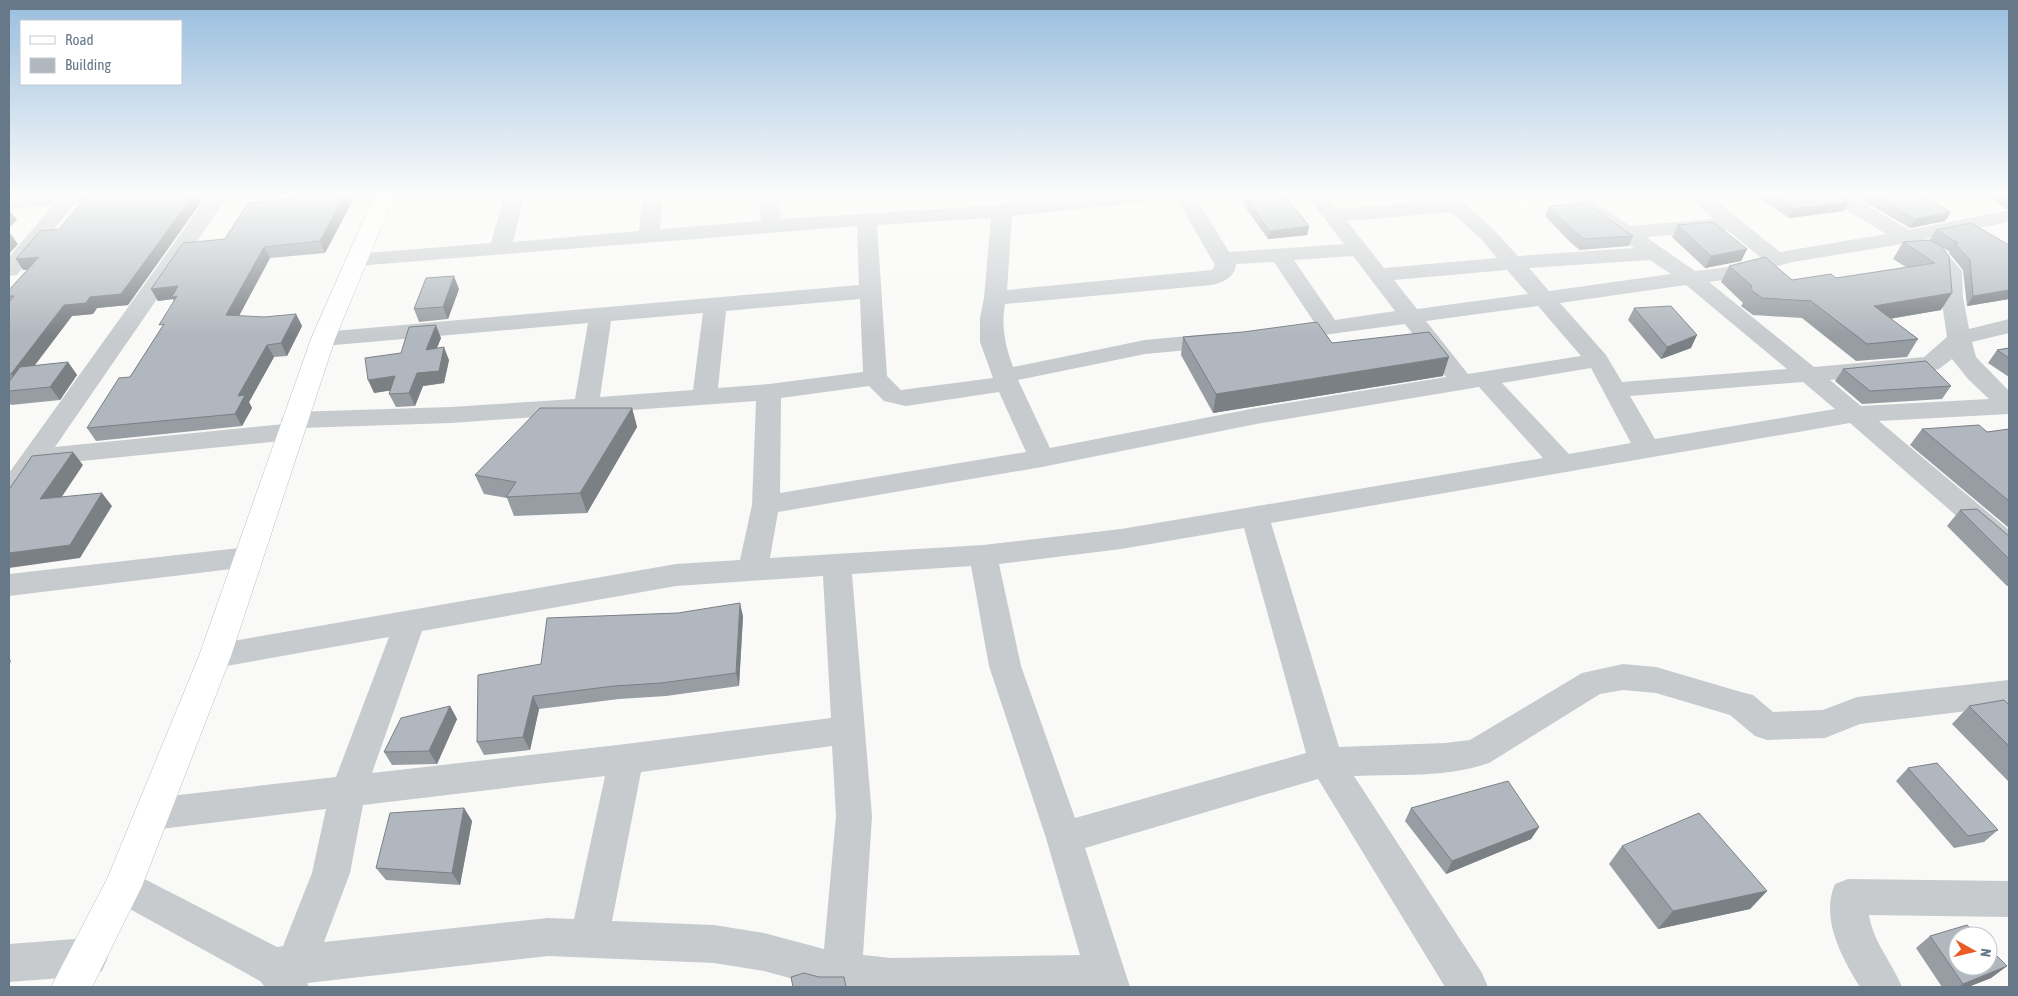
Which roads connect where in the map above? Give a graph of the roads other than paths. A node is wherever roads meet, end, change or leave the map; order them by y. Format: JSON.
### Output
{"nodes":[{"id":1,"x":32,"y":242,"type":"edge"},
{"id":2,"x":183,"y":242,"type":"edge"},
{"id":3,"x":364,"y":242,"type":"edge"},
{"id":4,"x":502,"y":242,"type":"edge"},
{"id":5,"x":593,"y":242,"type":"edge"},
{"id":6,"x":869,"y":242,"type":"edge"},
{"id":7,"x":1000,"y":242,"type":"edge"},
{"id":8,"x":1213,"y":242,"type":"edge"},
{"id":9,"x":1354,"y":242,"type":"edge"},
{"id":10,"x":1495,"y":242,"type":"edge"},
{"id":11,"x":1639,"y":242,"type":"edge"},
{"id":12,"x":1755,"y":242,"type":"edge"},
{"id":13,"x":1872,"y":242,"type":"edge"},
{"id":14,"x":1914,"y":242,"type":"edge"},
{"id":15,"x":1359,"y":249,"type":"junction"},
{"id":16,"x":500,"y":250,"type":"junction"},
{"id":17,"x":1654,"y":253,"type":"junction"},
{"id":18,"x":1279,"y":254,"type":"junction"},
{"id":19,"x":1223,"y":259,"type":"junction"},
{"id":20,"x":356,"y":260,"type":"junction"},
{"id":21,"x":1777,"y":260,"type":"junction"},
{"id":22,"x":1513,"y":263,"type":"junction"},
{"id":23,"x":9,"y":270,"type":"edge"},
{"id":24,"x":1380,"y":275,"type":"junction"},
{"id":25,"x":1690,"y":278,"type":"junction"},
{"id":26,"x":872,"y":291,"type":"junction"},
{"id":27,"x":995,"y":298,"type":"junction"},
{"id":28,"x":1544,"y":298,"type":"junction"},
{"id":29,"x":715,"y":305,"type":"junction"},
{"id":30,"x":601,"y":314,"type":"junction"},
{"id":31,"x":1412,"y":316,"type":"junction"},
{"id":32,"x":2009,"y":326,"type":"edge"},
{"id":33,"x":1329,"y":328,"type":"junction"},
{"id":34,"x":1959,"y":338,"type":"junction"},
{"id":35,"x":323,"y":339,"type":"junction"},
{"id":36,"x":1598,"y":360,"type":"junction"},
{"id":37,"x":1811,"y":376,"type":"junction"},
{"id":38,"x":874,"y":378,"type":"junction"},
{"id":39,"x":1005,"y":379,"type":"junction"},
{"id":40,"x":1473,"y":380,"type":"junction"},
{"id":41,"x":1615,"y":390,"type":"junction"},
{"id":42,"x":769,"y":392,"type":"junction"},
{"id":43,"x":705,"y":397,"type":"junction"},
{"id":44,"x":2009,"y":405,"type":"edge"},
{"id":45,"x":586,"y":406,"type":"junction"},
{"id":46,"x":1854,"y":414,"type":"junction"},
{"id":47,"x":292,"y":426,"type":"junction"},
{"id":48,"x":1648,"y":450,"type":"junction"},
{"id":49,"x":1042,"y":458,"type":"junction"},
{"id":50,"x":20,"y":459,"type":"edge"},
{"id":51,"x":1563,"y":464,"type":"junction"},
{"id":52,"x":9,"y":493,"type":"edge"},
{"id":53,"x":766,"y":505,"type":"junction"},
{"id":54,"x":1255,"y":516,"type":"junction"},
{"id":55,"x":2009,"y":546,"type":"edge"},
{"id":56,"x":983,"y":555,"type":"junction"},
{"id":57,"x":248,"y":557,"type":"junction"},
{"id":58,"x":837,"y":564,"type":"junction"},
{"id":59,"x":753,"y":568,"type":"junction"},
{"id":60,"x":9,"y":585,"type":"edge"},
{"id":61,"x":410,"y":622,"type":"junction"},
{"id":62,"x":215,"y":656,"type":"junction"},
{"id":63,"x":2009,"y":693,"type":"edge"},
{"id":64,"x":848,"y":730,"type":"junction"},
{"id":65,"x":626,"y":759,"type":"junction"},
{"id":66,"x":1326,"y":762,"type":"junction"},
{"id":67,"x":348,"y":790,"type":"junction"},
{"id":68,"x":152,"y":814,"type":"junction"},
{"id":69,"x":1064,"y":838,"type":"junction"},
{"id":70,"x":123,"y":886,"type":"junction"},
{"id":71,"x":2009,"y":899,"type":"edge"},
{"id":72,"x":590,"y":939,"type":"junction"},
{"id":73,"x":9,"y":963,"type":"edge"},
{"id":74,"x":80,"y":972,"type":"edge"},
{"id":75,"x":287,"y":973,"type":"edge"},
{"id":76,"x":842,"y":973,"type":"junction"},
{"id":77,"x":1107,"y":980,"type":"edge"},
{"id":78,"x":1468,"y":987,"type":"edge"},
{"id":79,"x":1882,"y":987,"type":"edge"}],
"edges":[{"from":1,"to":23,"type":"street"},
{"from":2,"to":50,"type":"street"},
{"from":3,"to":20,"type":"street"},
{"from":4,"to":16,"type":"street"},
{"from":5,"to":16,"type":"street"},
{"from":6,"to":26,"type":"street"},
{"from":7,"to":27,"type":"street"},
{"from":8,"to":19,"type":"street"},
{"from":9,"to":15,"type":"street"},
{"from":10,"to":22,"type":"street"},
{"from":11,"to":17,"type":"street"},
{"from":12,"to":21,"type":"street"},
{"from":13,"to":21,"type":"street"},
{"from":14,"to":34,"type":"street"},
{"from":15,"to":18,"type":"street"},
{"from":15,"to":24,"type":"street"},
{"from":16,"to":20,"type":"street"},
{"from":17,"to":22,"type":"street"},
{"from":17,"to":25,"type":"street"},
{"from":18,"to":19,"type":"street"},
{"from":18,"to":33,"type":"street"},
{"from":19,"to":27,"type":"street"},
{"from":20,"to":35,"type":"street"},
{"from":21,"to":25,"type":"street"},
{"from":22,"to":24,"type":"street"},
{"from":22,"to":28,"type":"street"},
{"from":24,"to":31,"type":"street"},
{"from":25,"to":28,"type":"street"},
{"from":25,"to":37,"type":"street"},
{"from":26,"to":29,"type":"street"},
{"from":26,"to":38,"type":"street"},
{"from":27,"to":39,"type":"street"},
{"from":28,"to":31,"type":"street"},
{"from":28,"to":36,"type":"street"},
{"from":29,"to":30,"type":"street"},
{"from":29,"to":43,"type":"street"},
{"from":30,"to":35,"type":"street"},
{"from":30,"to":45,"type":"street"},
{"from":31,"to":33,"type":"street"},
{"from":31,"to":40,"type":"street"},
{"from":32,"to":34,"type":"street"},
{"from":33,"to":39,"type":"street"},
{"from":34,"to":37,"type":"street"},
{"from":34,"to":44,"type":"street"},
{"from":35,"to":47,"type":"street"},
{"from":36,"to":40,"type":"street"},
{"from":36,"to":41,"type":"street"},
{"from":37,"to":41,"type":"street"},
{"from":37,"to":46,"type":"street"},
{"from":38,"to":39,"type":"street"},
{"from":38,"to":42,"type":"street"},
{"from":39,"to":49,"type":"street"},
{"from":40,"to":49,"type":"street"},
{"from":40,"to":51,"type":"street"},
{"from":41,"to":48,"type":"street"},
{"from":42,"to":43,"type":"street"},
{"from":42,"to":53,"type":"street"},
{"from":43,"to":45,"type":"street"},
{"from":44,"to":46,"type":"street"},
{"from":45,"to":47,"type":"street"},
{"from":46,"to":48,"type":"street"},
{"from":46,"to":55,"type":"street"},
{"from":47,"to":50,"type":"street"},
{"from":47,"to":57,"type":"street"},
{"from":48,"to":51,"type":"street"},
{"from":49,"to":53,"type":"street"},
{"from":50,"to":52,"type":"street"},
{"from":51,"to":54,"type":"street"},
{"from":53,"to":59,"type":"street"},
{"from":54,"to":56,"type":"street"},
{"from":54,"to":66,"type":"street"},
{"from":56,"to":58,"type":"street"},
{"from":56,"to":69,"type":"street"},
{"from":57,"to":60,"type":"street"},
{"from":57,"to":62,"type":"street"},
{"from":58,"to":59,"type":"street"},
{"from":58,"to":64,"type":"street"},
{"from":59,"to":61,"type":"street"},
{"from":61,"to":62,"type":"street"},
{"from":61,"to":67,"type":"street"},
{"from":62,"to":68,"type":"street"},
{"from":63,"to":66,"type":"street"},
{"from":64,"to":65,"type":"street"},
{"from":64,"to":76,"type":"street"},
{"from":65,"to":67,"type":"street"},
{"from":65,"to":72,"type":"street"},
{"from":66,"to":69,"type":"street"},
{"from":66,"to":78,"type":"street"},
{"from":67,"to":68,"type":"street"},
{"from":67,"to":75,"type":"street"},
{"from":68,"to":70,"type":"street"},
{"from":69,"to":77,"type":"street"},
{"from":70,"to":74,"type":"street"},
{"from":70,"to":75,"type":"street"},
{"from":71,"to":79,"type":"street"},
{"from":72,"to":75,"type":"street"},
{"from":72,"to":76,"type":"street"},
{"from":73,"to":74,"type":"street"},
{"from":76,"to":77,"type":"street"}]}
